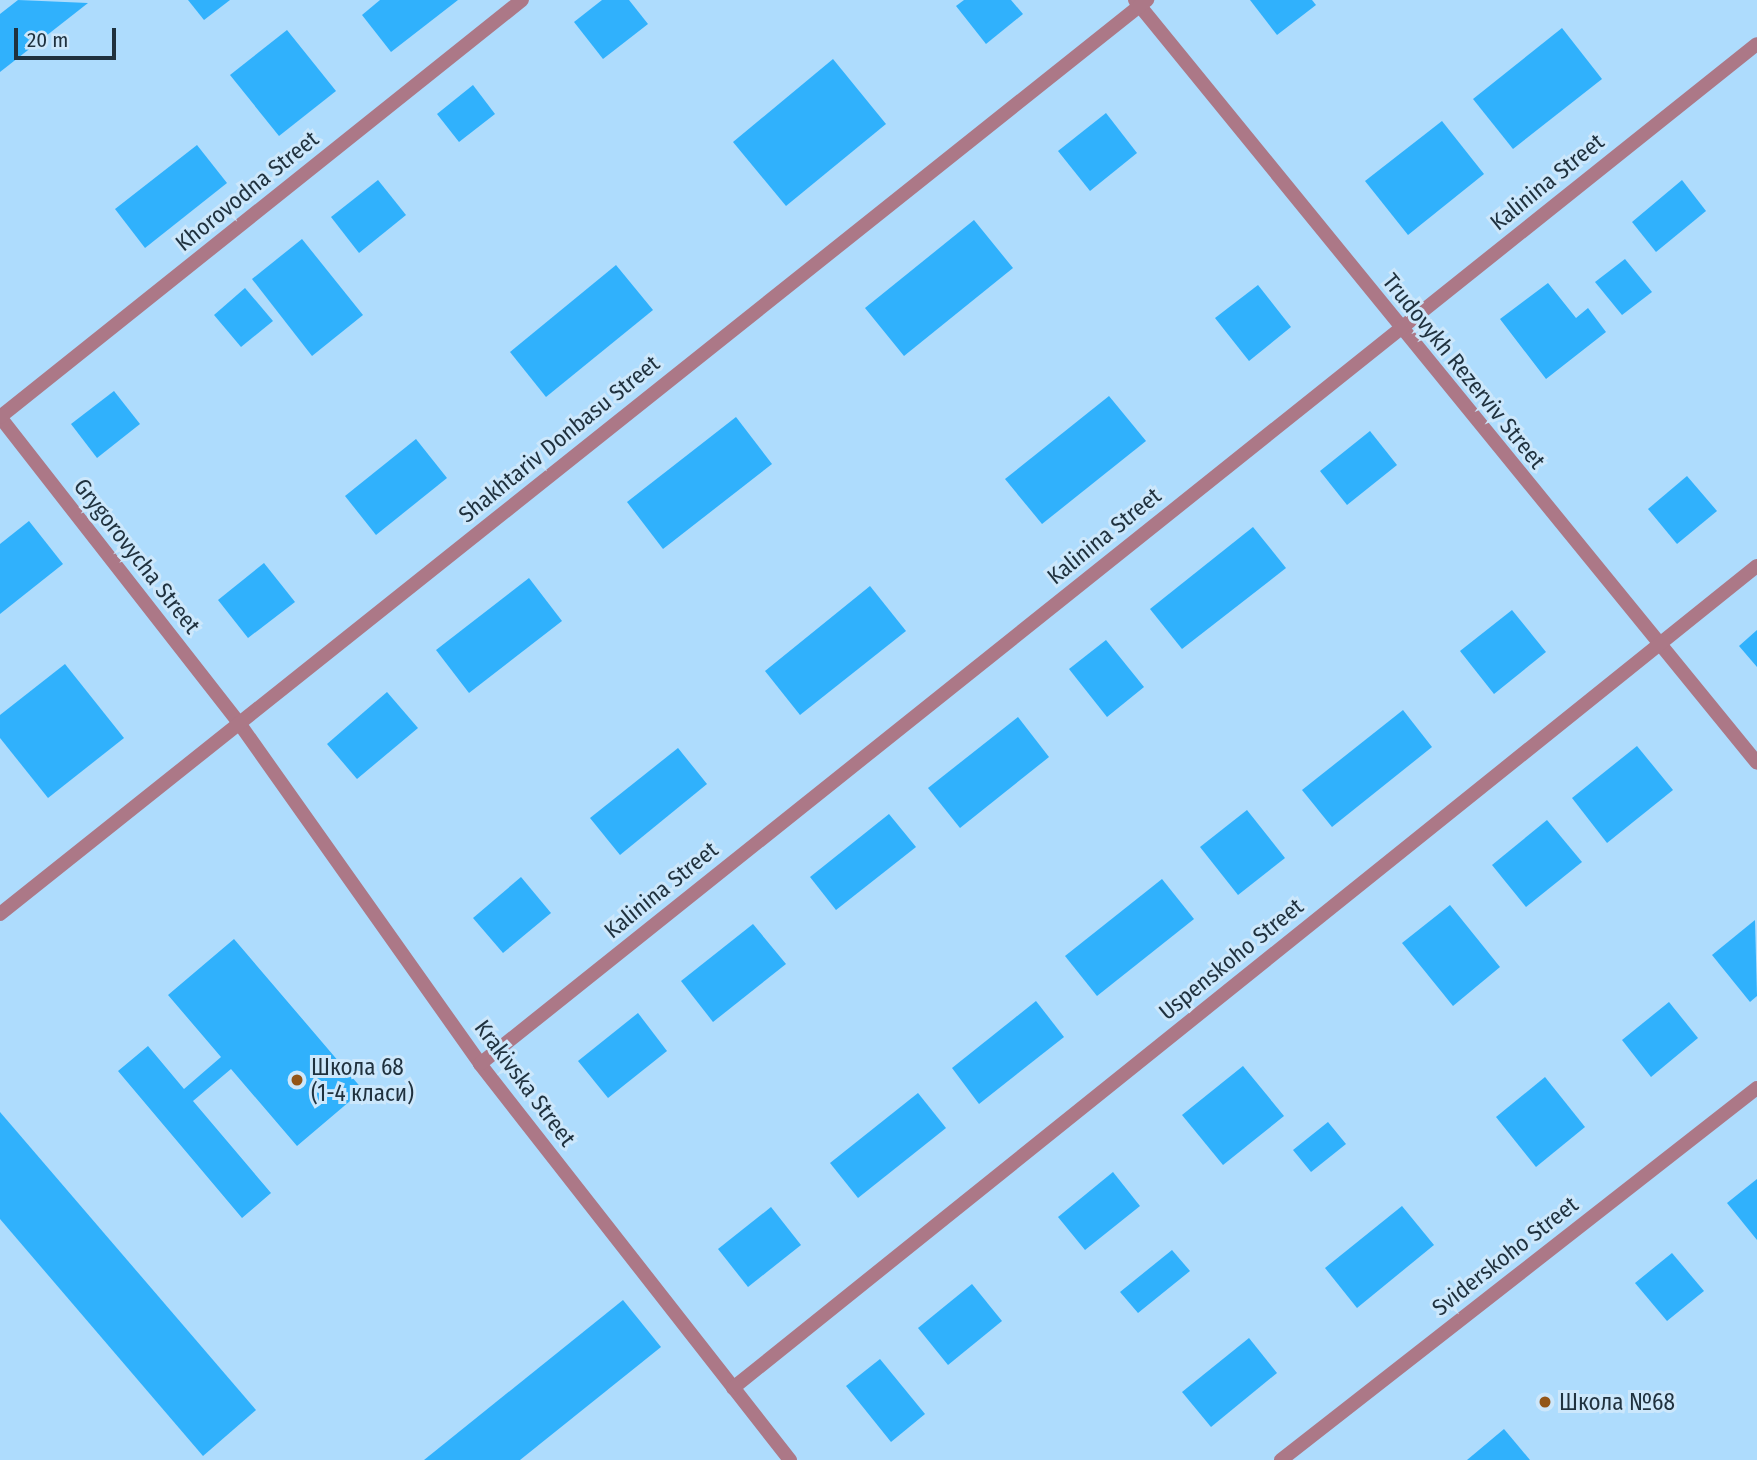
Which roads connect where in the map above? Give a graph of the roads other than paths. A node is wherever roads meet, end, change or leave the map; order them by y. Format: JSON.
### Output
{"nodes":[{"id":1,"x":522,"y":0,"type":"edge"},
{"id":2,"x":1140,"y":2,"type":"edge"},
{"id":3,"x":1757,"y":44,"type":"edge"},
{"id":4,"x":1400,"y":329,"type":"junction"},
{"id":5,"x":0,"y":417,"type":"edge"},
{"id":6,"x":1757,"y":566,"type":"edge"},
{"id":7,"x":1659,"y":644,"type":"junction"},
{"id":8,"x":239,"y":723,"type":"junction"},
{"id":9,"x":1757,"y":763,"type":"edge"},
{"id":10,"x":0,"y":914,"type":"edge"},
{"id":11,"x":480,"y":1064,"type":"junction"},
{"id":12,"x":1757,"y":1088,"type":"edge"},
{"id":13,"x":733,"y":1388,"type":"junction"},
{"id":14,"x":790,"y":1460,"type":"edge"},
{"id":15,"x":1281,"y":1460,"type":"edge"}],
"edges":[{"from":1,"to":5,"type":"street","name":"Khorovodna Street"},
{"from":2,"to":4,"type":"street","name":"Trudovykh Rezerviv Street"},
{"from":2,"to":8,"type":"street","name":"Shakhtariv Donbasu Street"},
{"from":3,"to":4,"type":"street","name":"Kalinina Street"},
{"from":4,"to":7,"type":"street","name":"Trudovykh Rezerviv Street"},
{"from":4,"to":11,"type":"street","name":"Kalinina Street"},
{"from":5,"to":8,"type":"street","name":"Grygorovycha Street"},
{"from":6,"to":7,"type":"street","name":"Uspenskoho Street"},
{"from":7,"to":9,"type":"street","name":"Trudovykh Rezerviv Street"},
{"from":7,"to":13,"type":"street","name":"Uspenskoho Street"},
{"from":8,"to":10,"type":"street","name":"Shakhtariv Donbasu Street"},
{"from":8,"to":11,"type":"street","name":"Krakivska Street"},
{"from":11,"to":13,"type":"street","name":"Krakivska Street"},
{"from":12,"to":15,"type":"street","name":"Sviderskoho Street"},
{"from":13,"to":14,"type":"street","name":"Krakivska Street"}]}
